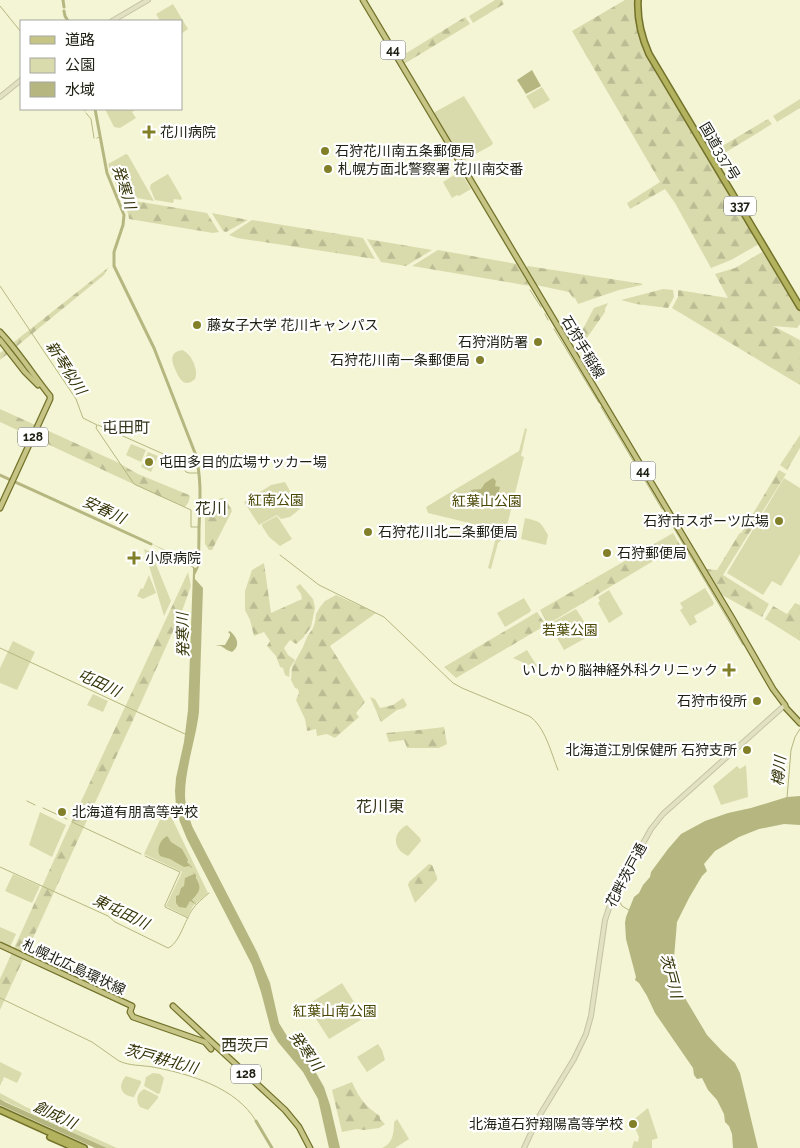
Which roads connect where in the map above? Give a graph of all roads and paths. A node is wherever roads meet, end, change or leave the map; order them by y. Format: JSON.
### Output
{"nodes":[{"id":1,"x":148,"y":0,"type":"edge"},
{"id":2,"x":364,"y":0,"type":"edge"},
{"id":3,"x":640,"y":0,"type":"edge"},
{"id":4,"x":114,"y":20,"type":"edge"},
{"id":5,"x":20,"y":82,"type":"edge"},
{"id":6,"x":0,"y":98,"type":"edge"},
{"id":7,"x":800,"y":302,"type":"edge"},
{"id":8,"x":800,"y":307,"type":"edge"},
{"id":9,"x":0,"y":332,"type":"edge"},
{"id":10,"x":0,"y":340,"type":"edge"},
{"id":11,"x":11,"y":480,"type":"junction"},
{"id":12,"x":0,"y":502,"type":"edge"},
{"id":13,"x":0,"y":508,"type":"edge"},
{"id":14,"x":785,"y":705,"type":"junction"},
{"id":15,"x":800,"y":721,"type":"edge"},
{"id":16,"x":0,"y":946,"type":"edge"},
{"id":17,"x":173,"y":1006,"type":"dead end"},
{"id":18,"x":212,"y":1049,"type":"dead end"},
{"id":19,"x":0,"y":1112,"type":"edge"},
{"id":20,"x":67,"y":1142,"type":"junction"},
{"id":21,"x":75,"y":1148,"type":"edge"},
{"id":22,"x":84,"y":1148,"type":"edge"},
{"id":23,"x":310,"y":1148,"type":"edge"},
{"id":24,"x":524,"y":1148,"type":"edge"}],
"edges":[{"from":1,"to":4,"type":"main road"},
{"from":2,"to":14,"type":"main road","name":"石狩手稲線","number":"44"},
{"from":3,"to":7,"type":"highway","name":"国道337号","number":"337"},
{"from":3,"to":8,"type":"highway","name":"国道337号","number":"337"},
{"from":5,"to":6,"type":"main road"},
{"from":9,"to":11,"type":"main road","number":"128"},
{"from":10,"to":11,"type":"main road","number":"128"},
{"from":11,"to":12,"type":"main road","number":"128"},
{"from":11,"to":13,"type":"main road","number":"128"},
{"from":14,"to":15,"type":"main road","name":"石狩手稲線","number":"44"},
{"from":14,"to":24,"type":"main road","name":"花畔茨戸通"},
{"from":16,"to":18,"type":"main road","name":"札幌北広島環状線"},
{"from":17,"to":23,"type":"main road","number":"128"},
{"from":19,"to":20,"type":"highway"},
{"from":20,"to":21,"type":"highway"},
{"from":20,"to":22,"type":"highway"}]}
